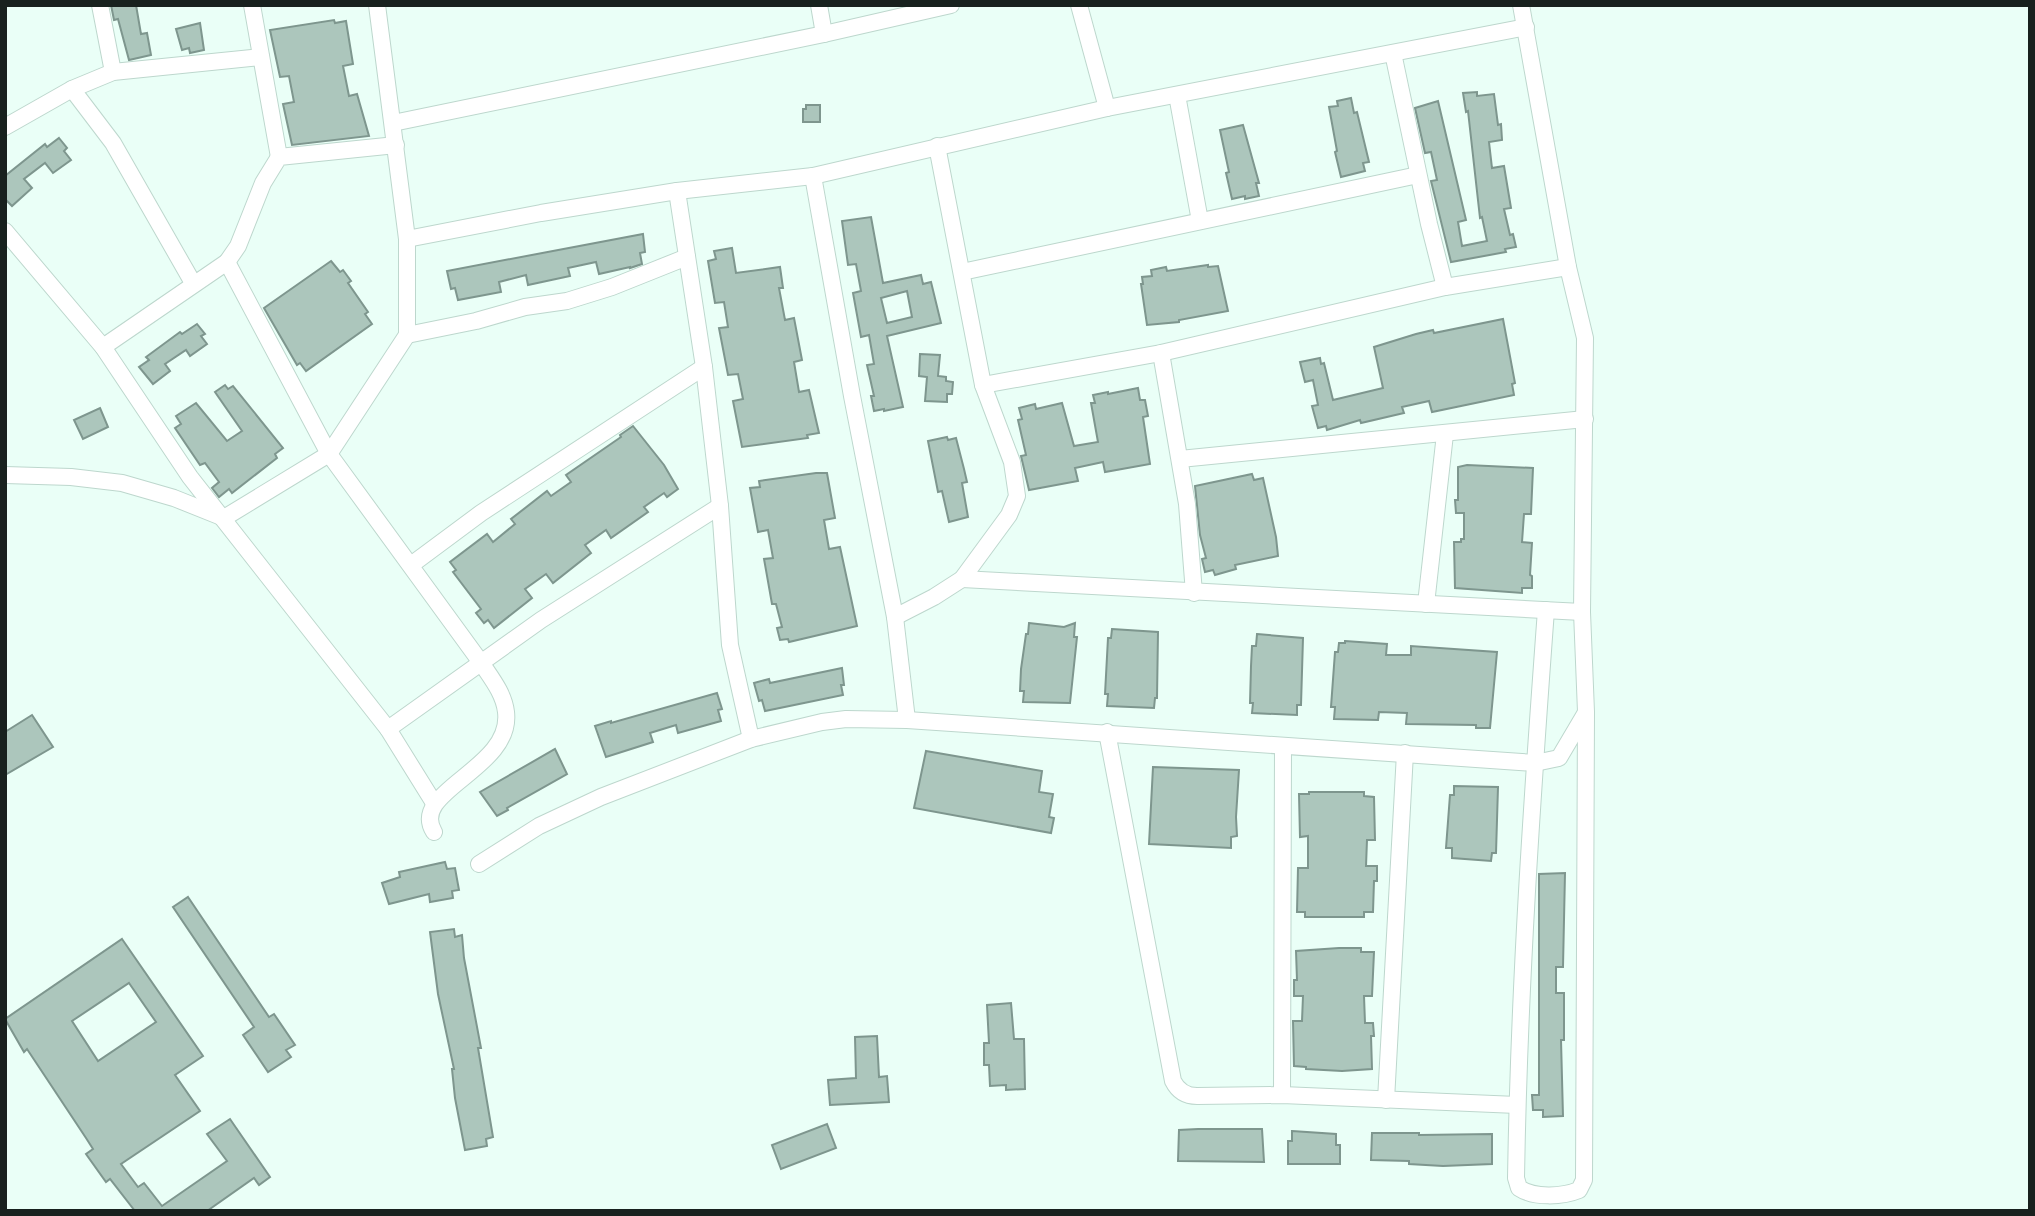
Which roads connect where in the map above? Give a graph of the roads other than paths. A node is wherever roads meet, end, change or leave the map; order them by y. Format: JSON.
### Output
{"nodes":[{"id":1,"x":100,"y":5,"type":"edge"},
{"id":2,"x":252,"y":5,"type":"edge"},
{"id":3,"x":377,"y":5,"type":"edge"},
{"id":4,"x":819,"y":5,"type":"edge"},
{"id":5,"x":1079,"y":5,"type":"edge"},
{"id":6,"x":1521,"y":5,"type":"edge"},
{"id":7,"x":942,"y":6,"type":"edge"},
{"id":8,"x":1526,"y":27,"type":"junction"},
{"id":9,"x":824,"y":34,"type":"junction"},
{"id":10,"x":1393,"y":54,"type":"junction"},
{"id":11,"x":261,"y":57,"type":"junction"},
{"id":12,"x":113,"y":72,"type":"junction"},
{"id":13,"x":72,"y":89,"type":"junction"},
{"id":14,"x":1177,"y":95,"type":"junction"},
{"id":15,"x":1107,"y":108,"type":"junction"},
{"id":16,"x":393,"y":123,"type":"junction"},
{"id":17,"x":5,"y":127,"type":"edge"},
{"id":18,"x":396,"y":145,"type":"junction"},
{"id":19,"x":937,"y":146,"type":"junction"},
{"id":20,"x":279,"y":157,"type":"junction"},
{"id":21,"x":1418,"y":175,"type":"junction"},
{"id":22,"x":813,"y":176,"type":"junction"},
{"id":23,"x":677,"y":191,"type":"junction"},
{"id":24,"x":1200,"y":221,"type":"junction"},
{"id":25,"x":5,"y":231,"type":"edge"},
{"id":26,"x":407,"y":239,"type":"junction"},
{"id":27,"x":687,"y":257,"type":"junction"},
{"id":28,"x":227,"y":262,"type":"junction"},
{"id":29,"x":1568,"y":267,"type":"junction"},
{"id":30,"x":962,"y":272,"type":"junction"},
{"id":31,"x":193,"y":283,"type":"junction"},
{"id":32,"x":1445,"y":287,"type":"junction"},
{"id":33,"x":407,"y":335,"type":"junction"},
{"id":34,"x":103,"y":347,"type":"junction"},
{"id":35,"x":1161,"y":353,"type":"junction"},
{"id":36,"x":704,"y":367,"type":"junction"},
{"id":37,"x":983,"y":385,"type":"junction"},
{"id":38,"x":1585,"y":419,"type":"junction"},
{"id":39,"x":1445,"y":434,"type":"junction"},
{"id":40,"x":329,"y":454,"type":"junction"},
{"id":41,"x":1180,"y":459,"type":"junction"},
{"id":42,"x":5,"y":475,"type":"edge"},
{"id":43,"x":720,"y":506,"type":"junction"},
{"id":44,"x":224,"y":519,"type":"junction"},
{"id":45,"x":411,"y":565,"type":"junction"},
{"id":46,"x":962,"y":579,"type":"junction"},
{"id":47,"x":1195,"y":593,"type":"junction"},
{"id":48,"x":1426,"y":604,"type":"junction"},
{"id":49,"x":1546,"y":610,"type":"junction"},
{"id":50,"x":1582,"y":612,"type":"junction"},
{"id":51,"x":895,"y":617,"type":"junction"},
{"id":52,"x":482,"y":664,"type":"junction"},
{"id":53,"x":1586,"y":712,"type":"junction"},
{"id":54,"x":907,"y":720,"type":"junction"},
{"id":55,"x":388,"y":729,"type":"junction"},
{"id":56,"x":1107,"y":732,"type":"junction"},
{"id":57,"x":751,"y":739,"type":"junction"},
{"id":58,"x":1283,"y":747,"type":"junction"},
{"id":59,"x":1405,"y":754,"type":"junction"},
{"id":60,"x":1535,"y":762,"type":"junction"},
{"id":61,"x":434,"y":803,"type":"junction"},
{"id":62,"x":434,"y":832,"type":"dead end"},
{"id":63,"x":479,"y":864,"type":"dead end"},
{"id":64,"x":1282,"y":1095,"type":"junction"},
{"id":65,"x":1386,"y":1100,"type":"junction"},
{"id":66,"x":1517,"y":1105,"type":"junction"}],
"edges":[{"from":1,"to":12,"type":"street"},
{"from":2,"to":11,"type":"street"},
{"from":3,"to":16,"type":"street"},
{"from":4,"to":9,"type":"street"},
{"from":5,"to":15,"type":"street"},
{"from":6,"to":8,"type":"street"},
{"from":7,"to":9,"type":"street"},
{"from":8,"to":10,"type":"street"},
{"from":8,"to":29,"type":"street"},
{"from":9,"to":16,"type":"street"},
{"from":10,"to":14,"type":"street"},
{"from":10,"to":21,"type":"street"},
{"from":11,"to":12,"type":"street"},
{"from":11,"to":20,"type":"street"},
{"from":12,"to":13,"type":"street"},
{"from":13,"to":17,"type":"street"},
{"from":13,"to":31,"type":"street"},
{"from":14,"to":15,"type":"street"},
{"from":14,"to":24,"type":"street"},
{"from":15,"to":19,"type":"street"},
{"from":16,"to":18,"type":"street"},
{"from":18,"to":20,"type":"street"},
{"from":18,"to":26,"type":"street"},
{"from":19,"to":22,"type":"street"},
{"from":19,"to":30,"type":"street"},
{"from":20,"to":28,"type":"street"},
{"from":21,"to":24,"type":"street"},
{"from":21,"to":32,"type":"street"},
{"from":22,"to":23,"type":"street"},
{"from":22,"to":51,"type":"street"},
{"from":23,"to":26,"type":"street"},
{"from":23,"to":27,"type":"street"},
{"from":24,"to":30,"type":"street"},
{"from":25,"to":34,"type":"street"},
{"from":26,"to":33,"type":"street"},
{"from":27,"to":33,"type":"street"},
{"from":27,"to":36,"type":"street"},
{"from":28,"to":31,"type":"street"},
{"from":28,"to":40,"type":"street"},
{"from":29,"to":32,"type":"street"},
{"from":29,"to":38,"type":"street"},
{"from":30,"to":37,"type":"street"},
{"from":31,"to":34,"type":"street"},
{"from":32,"to":35,"type":"street"},
{"from":33,"to":40,"type":"street"},
{"from":34,"to":44,"type":"street"},
{"from":35,"to":37,"type":"street"},
{"from":35,"to":41,"type":"street"},
{"from":36,"to":43,"type":"street"},
{"from":36,"to":45,"type":"street"},
{"from":37,"to":46,"type":"street"},
{"from":38,"to":39,"type":"street"},
{"from":38,"to":50,"type":"street"},
{"from":39,"to":41,"type":"street"},
{"from":39,"to":48,"type":"street"},
{"from":40,"to":44,"type":"street"},
{"from":40,"to":45,"type":"street"},
{"from":41,"to":47,"type":"street"},
{"from":42,"to":44,"type":"street"},
{"from":43,"to":52,"type":"street"},
{"from":43,"to":57,"type":"street"},
{"from":44,"to":55,"type":"street"},
{"from":45,"to":52,"type":"street"},
{"from":46,"to":47,"type":"street"},
{"from":46,"to":51,"type":"street"},
{"from":47,"to":48,"type":"street"},
{"from":48,"to":49,"type":"street"},
{"from":49,"to":50,"type":"street"},
{"from":49,"to":60,"type":"street"},
{"from":50,"to":53,"type":"street"},
{"from":51,"to":54,"type":"street"},
{"from":52,"to":55,"type":"street"},
{"from":52,"to":61,"type":"street"},
{"from":53,"to":60,"type":"street"},
{"from":53,"to":66,"type":"street"},
{"from":54,"to":56,"type":"street"},
{"from":54,"to":57,"type":"street"},
{"from":55,"to":61,"type":"street"},
{"from":56,"to":58,"type":"street"},
{"from":56,"to":64,"type":"street"},
{"from":57,"to":63,"type":"street"},
{"from":58,"to":59,"type":"street"},
{"from":58,"to":64,"type":"street"},
{"from":59,"to":60,"type":"street"},
{"from":59,"to":65,"type":"street"},
{"from":60,"to":66,"type":"street"},
{"from":61,"to":62,"type":"street"},
{"from":64,"to":65,"type":"street"},
{"from":65,"to":66,"type":"street"}]}
